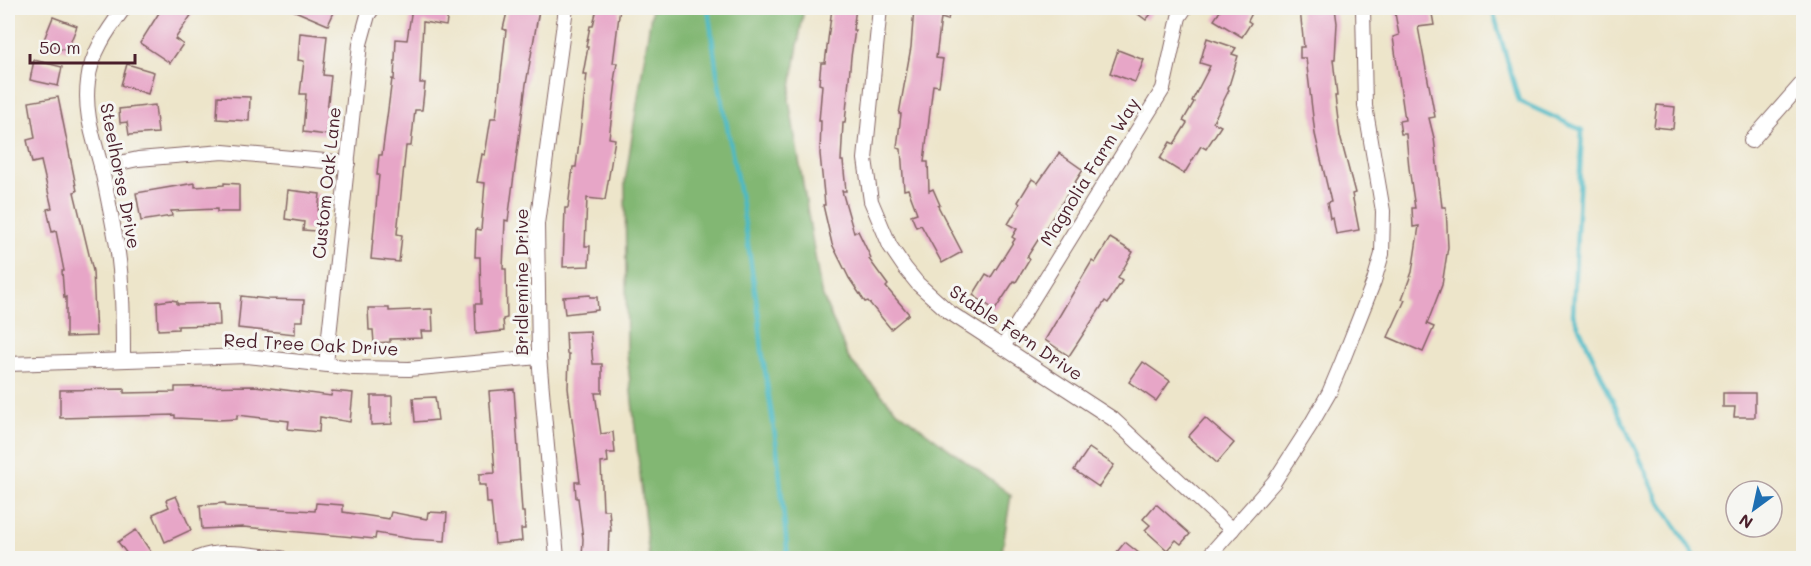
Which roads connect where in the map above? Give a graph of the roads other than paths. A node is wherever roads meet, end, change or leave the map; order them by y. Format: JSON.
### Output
{"nodes":[{"id":1,"x":124,"y":8,"type":"edge"},
{"id":2,"x":373,"y":8,"type":"edge"},
{"id":3,"x":566,"y":8,"type":"edge"},
{"id":4,"x":880,"y":8,"type":"edge"},
{"id":5,"x":1185,"y":8,"type":"edge"},
{"id":6,"x":1363,"y":8,"type":"edge"},
{"id":7,"x":1803,"y":81,"type":"edge"},
{"id":8,"x":1751,"y":141,"type":"dead end"},
{"id":9,"x":348,"y":163,"type":"junction"},
{"id":10,"x":101,"y":167,"type":"junction"},
{"id":11,"x":1003,"y":347,"type":"junction"},
{"id":12,"x":539,"y":357,"type":"junction"},
{"id":13,"x":123,"y":360,"type":"junction"},
{"id":14,"x":8,"y":364,"type":"edge"},
{"id":15,"x":326,"y":364,"type":"junction"},
{"id":16,"x":1232,"y":530,"type":"junction"},
{"id":17,"x":198,"y":558,"type":"edge"},
{"id":18,"x":281,"y":558,"type":"edge"},
{"id":19,"x":557,"y":558,"type":"edge"},
{"id":20,"x":1207,"y":558,"type":"edge"}],
"edges":[{"from":1,"to":10,"type":"street","name":"Steelhorse Drive"},
{"from":2,"to":9,"type":"street","name":"Custom Oak Lane"},
{"from":3,"to":12,"type":"street","name":"Bridlemine Drive"},
{"from":4,"to":11,"type":"street","name":"Stable Fern Drive"},
{"from":5,"to":11,"type":"street","name":"Magnolia Farm Way"},
{"from":6,"to":16,"type":"street"},
{"from":7,"to":8,"type":"street"},
{"from":9,"to":10,"type":"street"},
{"from":9,"to":15,"type":"street","name":"Custom Oak Lane"},
{"from":10,"to":13,"type":"street","name":"Steelhorse Drive"},
{"from":11,"to":16,"type":"street","name":"Stable Fern Drive"},
{"from":12,"to":15,"type":"street","name":"Red Tree Oak Drive"},
{"from":12,"to":19,"type":"street","name":"Bridlemine Drive"},
{"from":13,"to":14,"type":"street","name":"Red Tree Oak Drive"},
{"from":13,"to":15,"type":"street","name":"Red Tree Oak Drive"},
{"from":16,"to":20,"type":"street"},
{"from":17,"to":18,"type":"street"}]}
